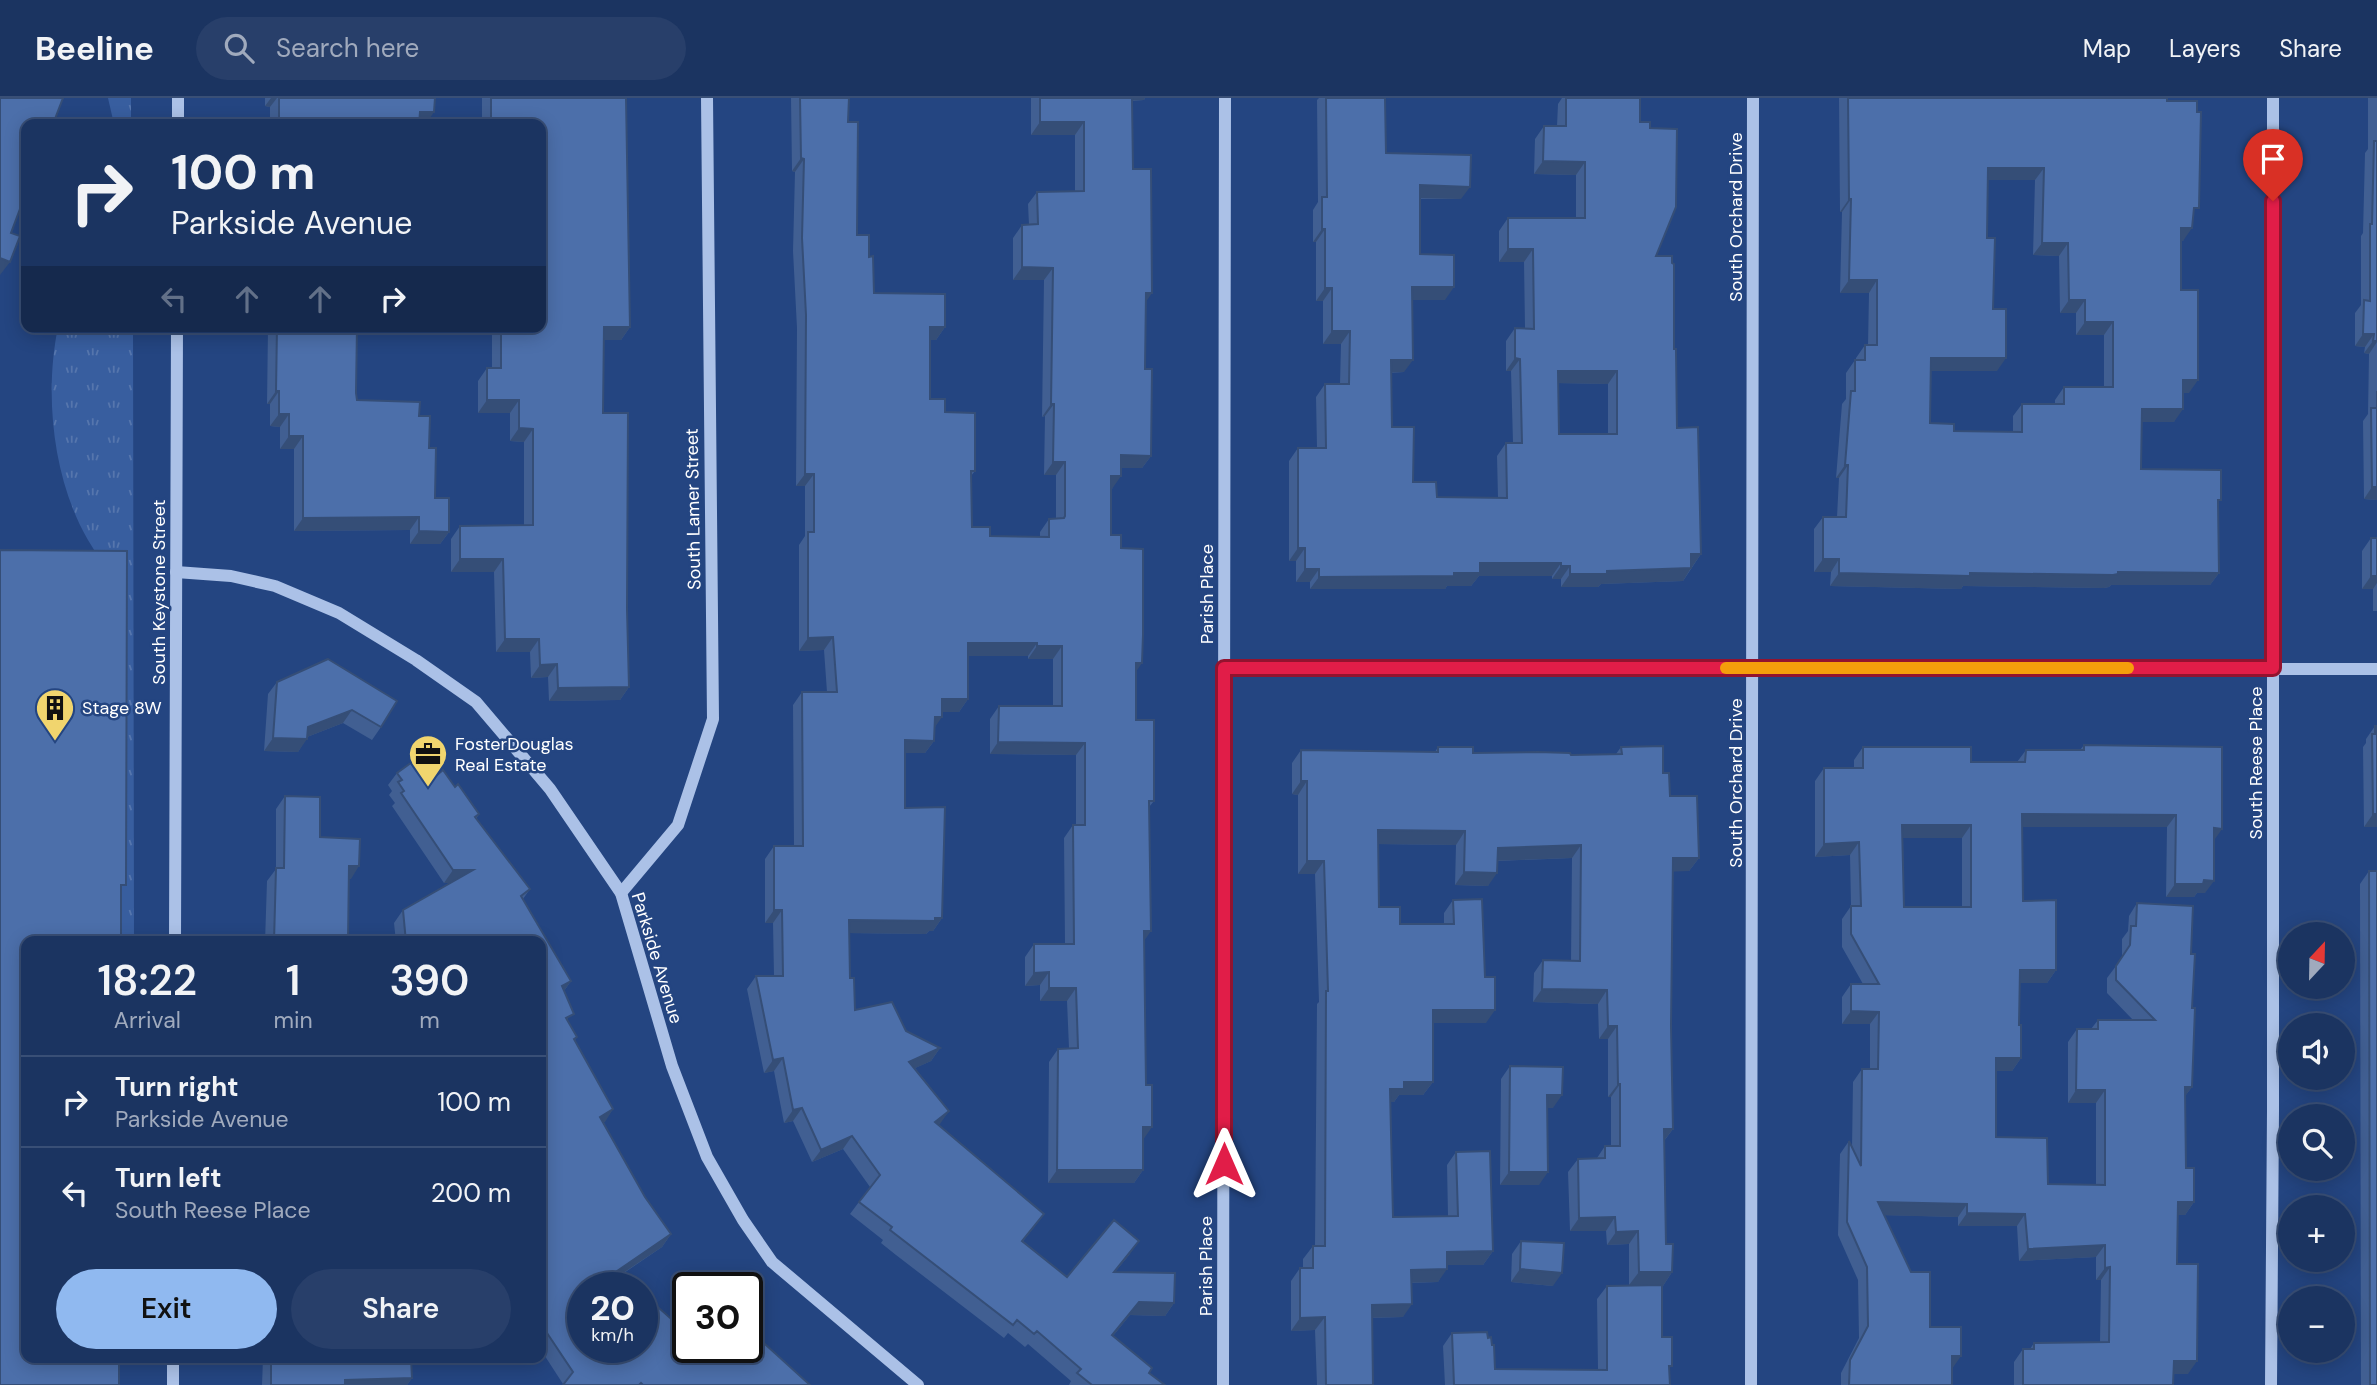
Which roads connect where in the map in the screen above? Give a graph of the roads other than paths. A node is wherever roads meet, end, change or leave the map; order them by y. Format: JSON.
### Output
{"nodes":[{"id":1,"x":178,"y":98,"type":"edge"},
{"id":2,"x":707,"y":98,"type":"edge"},
{"id":3,"x":1226,"y":98,"type":"edge"},
{"id":4,"x":1753,"y":98,"type":"edge"},
{"id":5,"x":2273,"y":98,"type":"edge"},
{"id":6,"x":178,"y":119,"type":"edge"},
{"id":7,"x":177,"y":333,"type":"edge"},
{"id":8,"x":176,"y":572,"type":"junction"},
{"id":9,"x":1224,"y":668,"type":"junction"},
{"id":10,"x":1754,"y":668,"type":"junction"},
{"id":11,"x":2273,"y":668,"type":"junction"},
{"id":12,"x":2377,"y":669,"type":"edge"},
{"id":13,"x":621,"y":893,"type":"junction"},
{"id":14,"x":175,"y":936,"type":"edge"},
{"id":15,"x":173,"y":1363,"type":"edge"},
{"id":16,"x":173,"y":1385,"type":"edge"},
{"id":17,"x":918,"y":1385,"type":"edge"},
{"id":18,"x":1223,"y":1385,"type":"edge"},
{"id":19,"x":1751,"y":1385,"type":"edge"},
{"id":20,"x":2271,"y":1385,"type":"edge"}],
"edges":[{"from":1,"to":6,"type":"street"},
{"from":2,"to":13,"type":"street","name":"South Lamer Street"},
{"from":3,"to":9,"type":"street","name":"Parish Place"},
{"from":4,"to":10,"type":"street","name":"South Orchard Drive"},
{"from":5,"to":11,"type":"street","name":"South Reese Place"},
{"from":7,"to":8,"type":"street","name":"South Keystone Street"},
{"from":8,"to":13,"type":"street","name":"Parkside Avenue"},
{"from":8,"to":14,"type":"street","name":"South Keystone Street"},
{"from":9,"to":10,"type":"street"},
{"from":9,"to":18,"type":"street","name":"Parish Place"},
{"from":10,"to":11,"type":"street"},
{"from":10,"to":19,"type":"street","name":"South Orchard Drive"},
{"from":11,"to":12,"type":"street"},
{"from":11,"to":20,"type":"street","name":"South Reese Place"},
{"from":13,"to":17,"type":"street","name":"Parkside Avenue"},
{"from":15,"to":16,"type":"street"}]}
